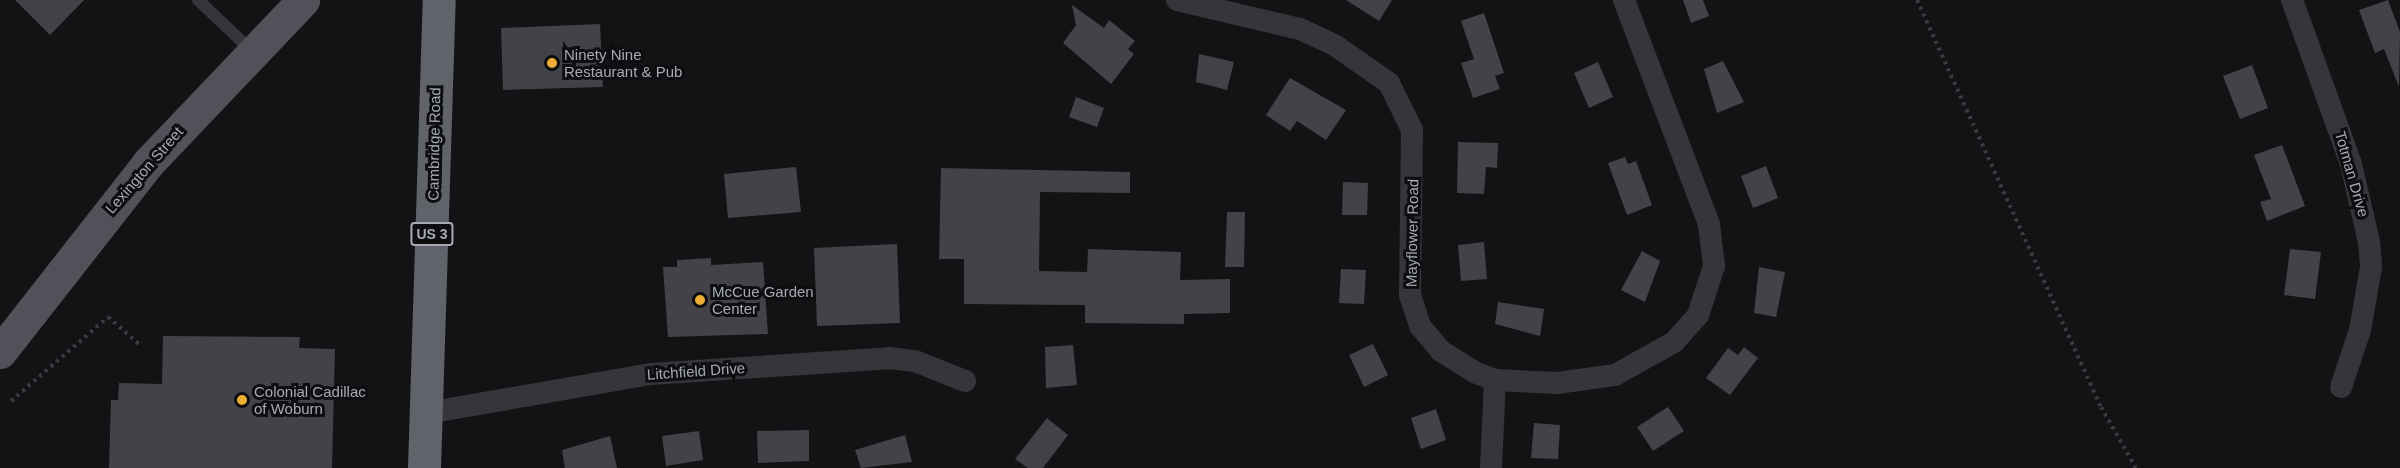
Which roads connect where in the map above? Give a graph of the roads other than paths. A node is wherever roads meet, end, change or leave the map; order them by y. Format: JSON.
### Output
{"nodes":[{"id":1,"x":198,"y":0,"type":"edge"},
{"id":2,"x":303,"y":0,"type":"edge"},
{"id":3,"x":418,"y":0,"type":"edge"},
{"id":4,"x":439,"y":0,"type":"edge"},
{"id":5,"x":1177,"y":0,"type":"edge"},
{"id":6,"x":1624,"y":0,"type":"edge"},
{"id":7,"x":2292,"y":0,"type":"edge"},
{"id":8,"x":437,"y":46,"type":"junction"},
{"id":9,"x":253,"y":52,"type":"junction"},
{"id":10,"x":0,"y":352,"type":"edge"},
{"id":11,"x":1495,"y":380,"type":"junction"},
{"id":12,"x":965,"y":381,"type":"dead end"},
{"id":13,"x":2341,"y":387,"type":"dead end"},
{"id":14,"x":427,"y":413,"type":"junction"},
{"id":15,"x":424,"y":468,"type":"edge"},
{"id":16,"x":1491,"y":468,"type":"edge"}],
"edges":[{"from":1,"to":9,"type":"lane"},
{"from":2,"to":9,"type":"main road","name":"Lexington Street"},
{"from":3,"to":8,"type":"highway"},
{"from":4,"to":8,"type":"highway","name":"Cambridge Road","number":"US 3"},
{"from":5,"to":11,"type":"street","name":"Mayflower Road"},
{"from":6,"to":11,"type":"street","name":"Mayflower Road"},
{"from":7,"to":13,"type":"street","name":"Totman Drive"},
{"from":8,"to":14,"type":"highway","name":"Cambridge Road","number":"US 3"},
{"from":9,"to":10,"type":"main road","name":"Lexington Street"},
{"from":11,"to":16,"type":"street"},
{"from":12,"to":14,"type":"street","name":"Litchfield Drive"},
{"from":14,"to":15,"type":"highway","name":"Cambridge Road","number":"US 3"}]}
